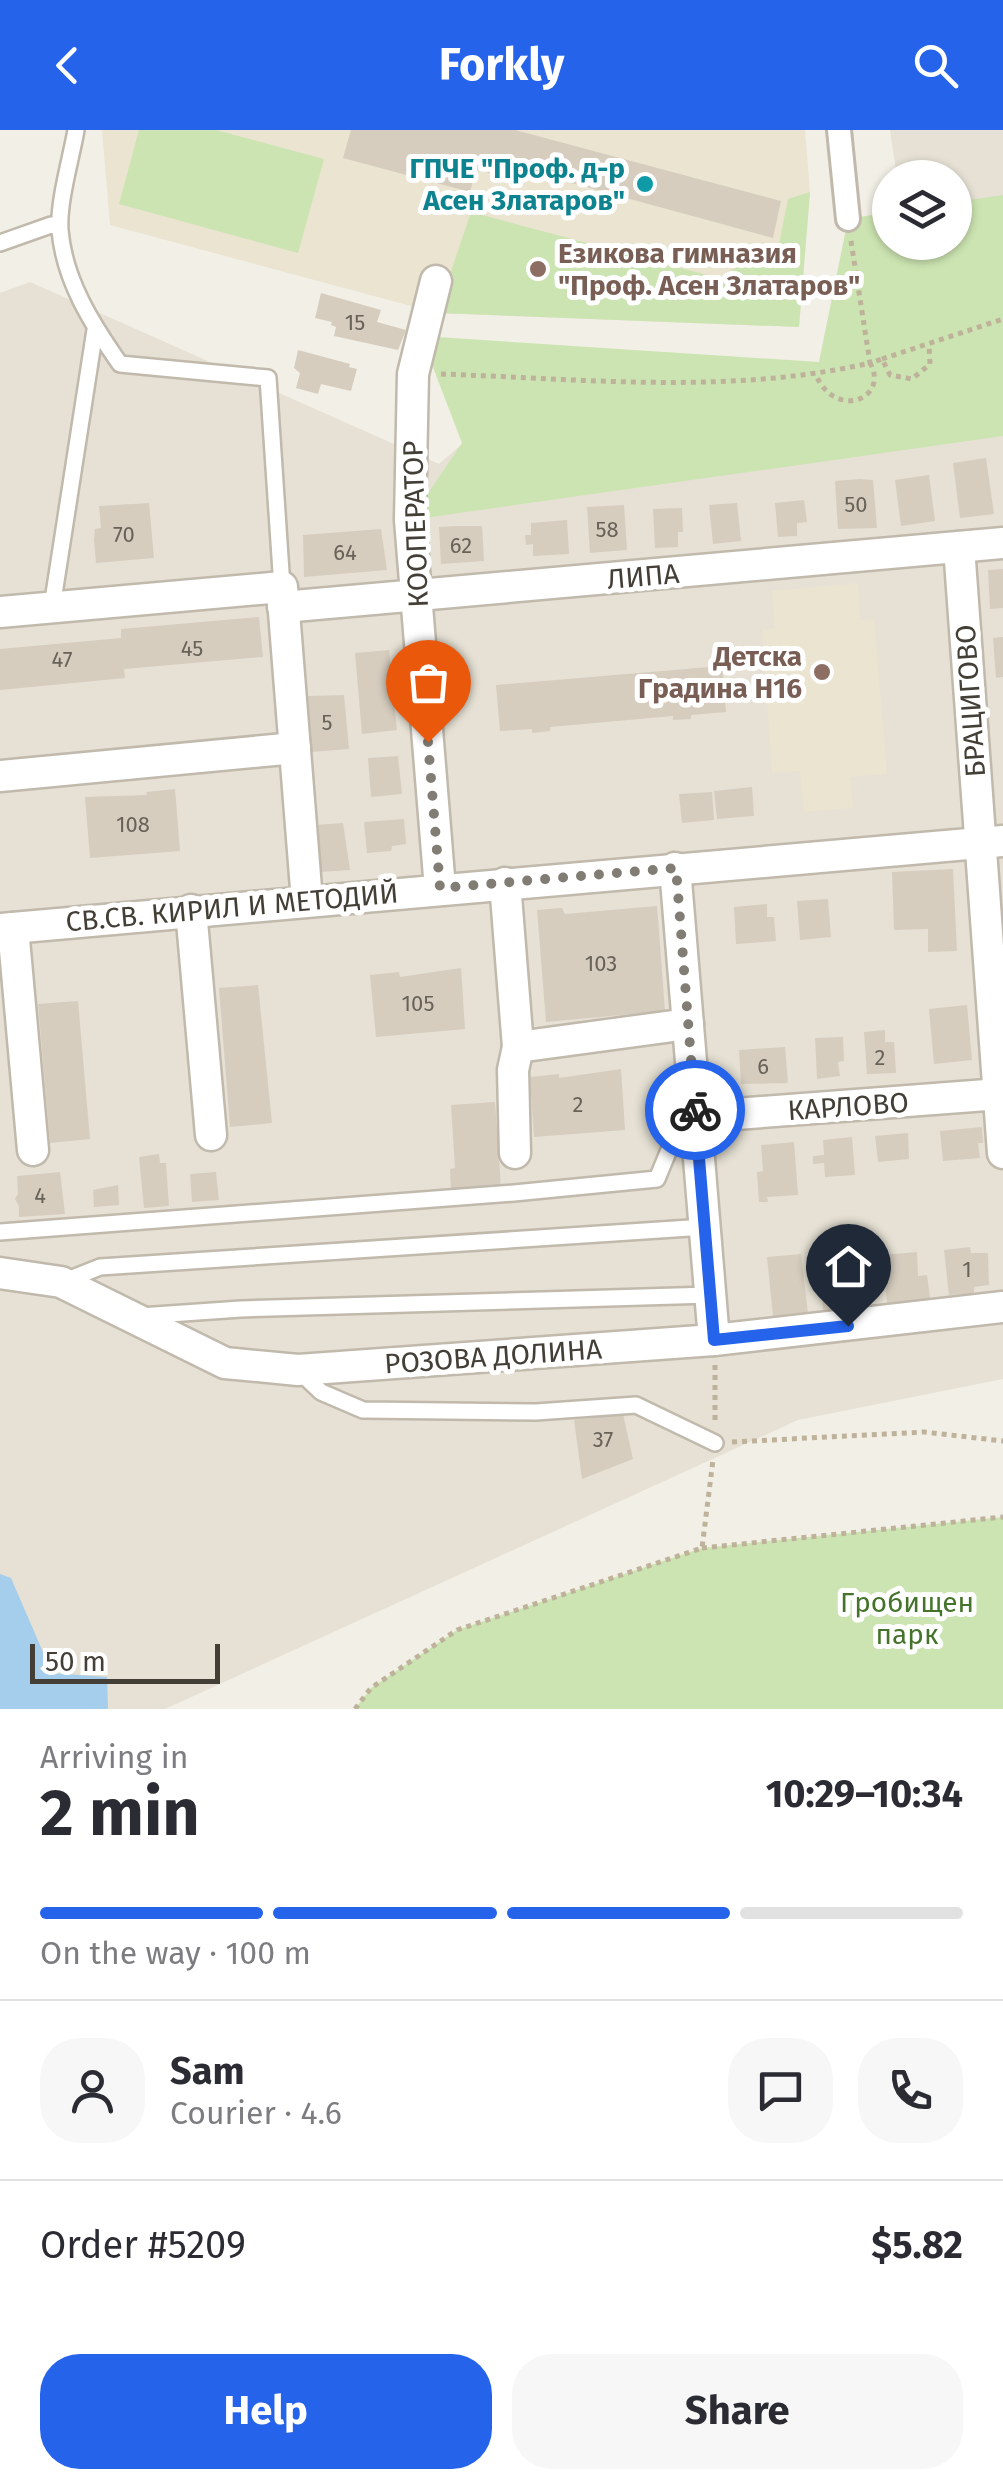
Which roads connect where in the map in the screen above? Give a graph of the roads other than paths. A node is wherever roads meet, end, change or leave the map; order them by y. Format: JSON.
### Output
{"nodes":[{"id":1,"x":76,"y":130,"type":"edge"},
{"id":2,"x":839,"y":130,"type":"edge"},
{"id":3,"x":848,"y":219,"type":"road end"},
{"id":4,"x":59,"y":227,"type":"junction"},
{"id":5,"x":0,"y":243,"type":"edge"},
{"id":6,"x":436,"y":280,"type":"dead end"},
{"id":7,"x":96,"y":330,"type":"junction"},
{"id":8,"x":1003,"y":543,"type":"edge"},
{"id":9,"x":959,"y":548,"type":"junction"},
{"id":10,"x":415,"y":596,"type":"junction"},
{"id":11,"x":283,"y":597,"type":"junction"},
{"id":12,"x":52,"y":607,"type":"junction"},
{"id":13,"x":0,"y":612,"type":"edge"},
{"id":14,"x":988,"y":730,"type":"edge"},
{"id":15,"x":295,"y":748,"type":"junction"},
{"id":16,"x":0,"y":776,"type":"edge"},
{"id":17,"x":992,"y":842,"type":"edge"},
{"id":18,"x":676,"y":868,"type":"junction"},
{"id":19,"x":505,"y":883,"type":"junction"},
{"id":20,"x":440,"y":888,"type":"junction"},
{"id":21,"x":307,"y":901,"type":"junction"},
{"id":22,"x":191,"y":910,"type":"junction"},
{"id":23,"x":6,"y":928,"type":"edge"},
{"id":24,"x":688,"y":1024,"type":"junction"},
{"id":25,"x":518,"y":1048,"type":"junction"},
{"id":26,"x":1000,"y":1094,"type":"junction"},
{"id":27,"x":695,"y":1111,"type":"junction"},
{"id":28,"x":211,"y":1135,"type":"dead end"},
{"id":29,"x":33,"y":1150,"type":"dead end"},
{"id":30,"x":516,"y":1153,"type":"dead end"},
{"id":31,"x":1003,"y":1153,"type":"edge"},
{"id":32,"x":705,"y":1228,"type":"junction"},
{"id":33,"x":0,"y":1232,"type":"edge"},
{"id":34,"x":0,"y":1273,"type":"edge"},
{"id":35,"x":61,"y":1282,"type":"junction"},
{"id":36,"x":710,"y":1295,"type":"junction"},
{"id":37,"x":1003,"y":1307,"type":"edge"},
{"id":38,"x":131,"y":1316,"type":"junction"},
{"id":39,"x":714,"y":1340,"type":"junction"},
{"id":40,"x":298,"y":1370,"type":"junction"},
{"id":41,"x":715,"y":1443,"type":"road end"}],
"edges":[{"from":1,"to":4,"type":"lane"},
{"from":2,"to":3,"type":"street"},
{"from":4,"to":5,"type":"lane"},
{"from":4,"to":7,"type":"lane"},
{"from":6,"to":10,"type":"street","name":"КООПЕРАТОР"},
{"from":7,"to":11,"type":"lane"},
{"from":7,"to":12,"type":"lane"},
{"from":8,"to":9,"type":"street","name":"ЛИПА"},
{"from":9,"to":10,"type":"street","name":"ЛИПА"},
{"from":9,"to":14,"type":"street","name":"БРАЦИГОВО"},
{"from":10,"to":11,"type":"street","name":"ЛИПА"},
{"from":10,"to":20,"type":"street","name":"КООПЕРАТОР"},
{"from":11,"to":12,"type":"street","name":"ЛИПА"},
{"from":11,"to":15,"type":"street"},
{"from":12,"to":13,"type":"street","name":"ЛИПА"},
{"from":14,"to":17,"type":"street","name":"БРАЦИГОВО"},
{"from":15,"to":16,"type":"street"},
{"from":15,"to":21,"type":"street"},
{"from":17,"to":18,"type":"street","name":"СВ.СВ. КИРИЛ И МЕТОДИЙ"},
{"from":17,"to":26,"type":"street","name":"БРАЦИГОВО"},
{"from":18,"to":19,"type":"street","name":"СВ.СВ. КИРИЛ И МЕТОДИЙ"},
{"from":18,"to":24,"type":"street"},
{"from":19,"to":20,"type":"street","name":"СВ.СВ. КИРИЛ И МЕТОДИЙ"},
{"from":19,"to":25,"type":"street"},
{"from":20,"to":21,"type":"street","name":"СВ.СВ. КИРИЛ И МЕТОДИЙ"},
{"from":21,"to":22,"type":"street","name":"СВ.СВ. КИРИЛ И МЕТОДИЙ"},
{"from":22,"to":23,"type":"street","name":"СВ.СВ. КИРИЛ И МЕТОДИЙ"},
{"from":22,"to":28,"type":"street"},
{"from":23,"to":29,"type":"street"},
{"from":24,"to":25,"type":"street"},
{"from":24,"to":27,"type":"street"},
{"from":25,"to":30,"type":"street"},
{"from":26,"to":27,"type":"street","name":"КАРЛОВО"},
{"from":26,"to":31,"type":"street","name":"БРАЦИГОВО"},
{"from":27,"to":32,"type":"street"},
{"from":27,"to":33,"type":"lane"},
{"from":32,"to":35,"type":"lane"},
{"from":32,"to":36,"type":"street"},
{"from":34,"to":35,"type":"street","name":"РОЗОВА ДОЛИНА"},
{"from":35,"to":38,"type":"street","name":"РОЗОВА ДОЛИНА"},
{"from":36,"to":38,"type":"lane"},
{"from":36,"to":39,"type":"street"},
{"from":37,"to":39,"type":"street","name":"РОЗОВА ДОЛИНА"},
{"from":38,"to":40,"type":"street","name":"РОЗОВА ДОЛИНА"},
{"from":39,"to":40,"type":"street","name":"РОЗОВА ДОЛИНА"},
{"from":40,"to":41,"type":"lane"}]}
